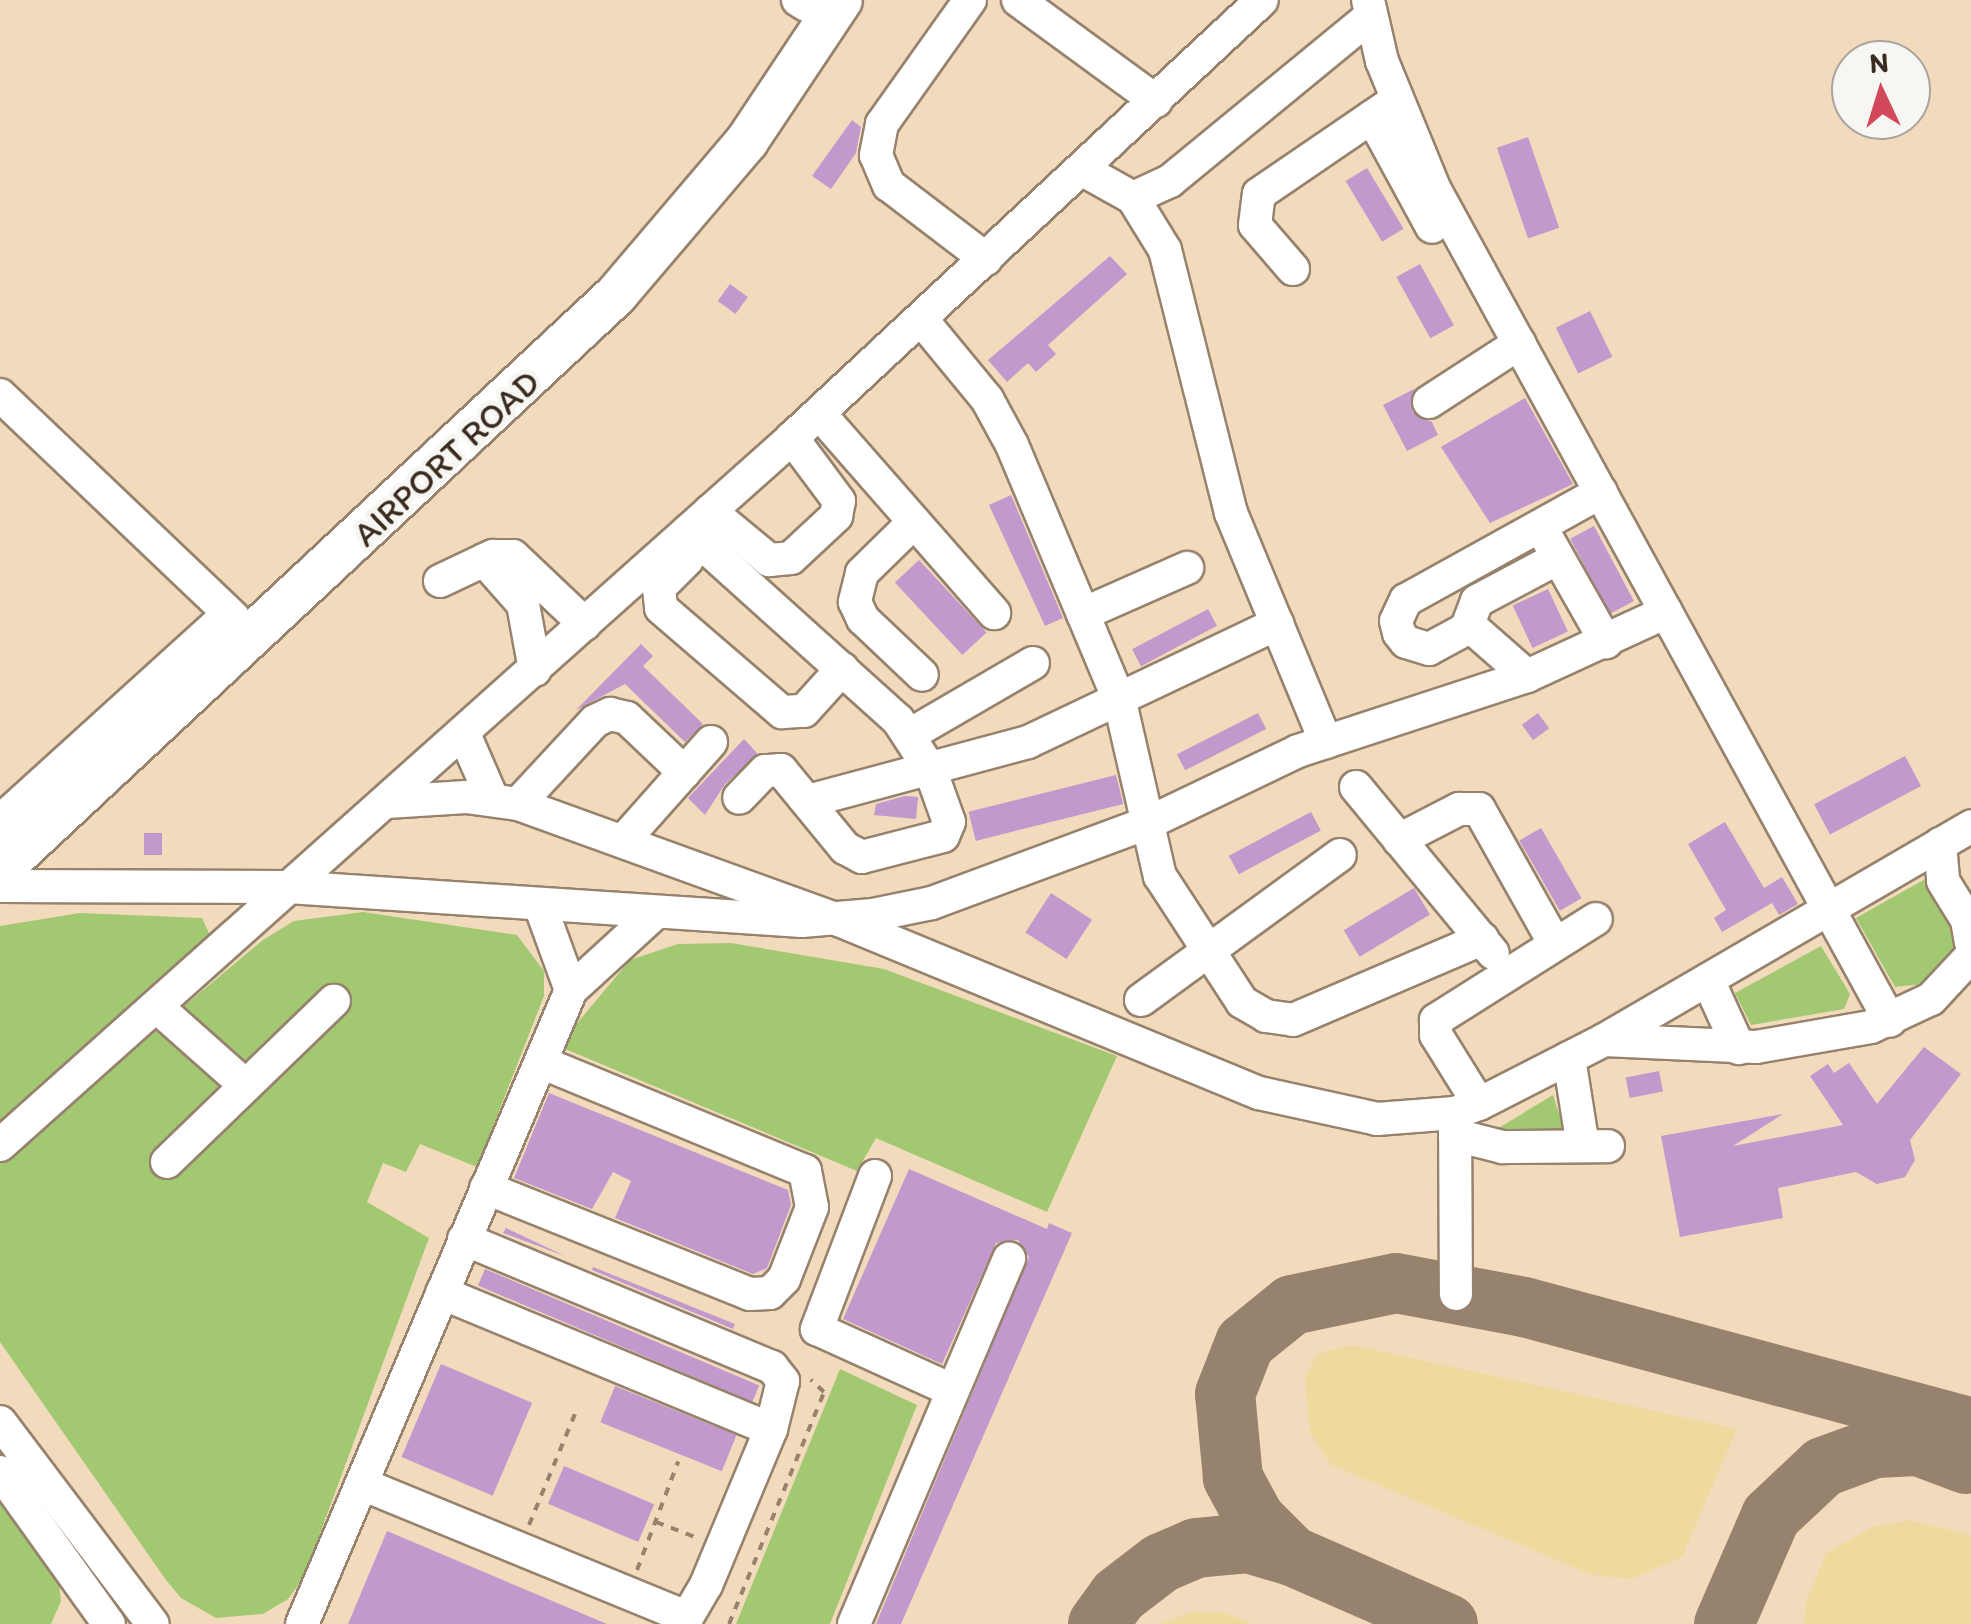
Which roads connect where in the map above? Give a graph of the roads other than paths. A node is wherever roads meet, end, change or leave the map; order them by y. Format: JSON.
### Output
{"nodes":[{"id":1,"x":970,"y":0,"type":"edge"},
{"id":2,"x":1018,"y":0,"type":"edge"},
{"id":3,"x":1262,"y":0,"type":"edge"},
{"id":4,"x":814,"y":1,"type":"edge"},
{"id":5,"x":1369,"y":9,"type":"edge"},
{"id":6,"x":1156,"y":101,"type":"junction"},
{"id":7,"x":1384,"y":109,"type":"junction"},
{"id":8,"x":1082,"y":170,"type":"junction"},
{"id":9,"x":1133,"y":198,"type":"junction"},
{"id":10,"x":986,"y":259,"type":"junction"},
{"id":11,"x":1293,"y":269,"type":"dead end"},
{"id":12,"x":921,"y":319,"type":"junction"},
{"id":13,"x":1513,"y":348,"type":"junction"},
{"id":14,"x":0,"y":395,"type":"edge"},
{"id":15,"x":1430,"y":402,"type":"dead end"},
{"id":16,"x":819,"y":413,"type":"junction"},
{"id":17,"x":792,"y":438,"type":"junction"},
{"id":18,"x":1601,"y":492,"type":"junction"},
{"id":19,"x":914,"y":522,"type":"junction"},
{"id":20,"x":1540,"y":526,"type":"junction"},
{"id":21,"x":700,"y":529,"type":"junction"},
{"id":22,"x":1558,"y":558,"type":"junction"},
{"id":23,"x":1187,"y":568,"type":"dead end"},
{"id":24,"x":440,"y":580,"type":"dead end"},
{"id":25,"x":528,"y":586,"type":"junction"},
{"id":26,"x":1666,"y":612,"type":"junction"},
{"id":27,"x":994,"y":613,"type":"dead end"},
{"id":28,"x":1083,"y":614,"type":"junction"},
{"id":29,"x":233,"y":617,"type":"junction"},
{"id":30,"x":586,"y":624,"type":"junction"},
{"id":31,"x":1276,"y":624,"type":"junction"},
{"id":32,"x":1469,"y":624,"type":"junction"},
{"id":33,"x":1606,"y":642,"type":"junction"},
{"id":34,"x":1033,"y":664,"type":"dead end"},
{"id":35,"x":536,"y":670,"type":"junction"},
{"id":36,"x":842,"y":670,"type":"junction"},
{"id":37,"x":922,"y":675,"type":"dead end"},
{"id":38,"x":1527,"y":676,"type":"junction"},
{"id":39,"x":1120,"y":702,"type":"junction"},
{"id":40,"x":464,"y":734,"type":"junction"},
{"id":41,"x":911,"y":734,"type":"junction"},
{"id":42,"x":711,"y":742,"type":"dead end"},
{"id":43,"x":1326,"y":742,"type":"junction"},
{"id":44,"x":930,"y":769,"type":"junction"},
{"id":45,"x":684,"y":772,"type":"junction"},
{"id":46,"x":1356,"y":787,"type":"dead end"},
{"id":47,"x":739,"y":798,"type":"dead end"},
{"id":48,"x":505,"y":801,"type":"junction"},
{"id":49,"x":808,"y":801,"type":"junction"},
{"id":50,"x":387,"y":802,"type":"junction"},
{"id":51,"x":1150,"y":822,"type":"junction"},
{"id":52,"x":1971,"y":826,"type":"edge"},
{"id":53,"x":0,"y":828,"type":"edge"},
{"id":54,"x":624,"y":840,"type":"junction"},
{"id":55,"x":1400,"y":840,"type":"junction"},
{"id":56,"x":1940,"y":844,"type":"junction"},
{"id":57,"x":1340,"y":855,"type":"dead end"},
{"id":58,"x":1910,"y":862,"type":"junction"},
{"id":59,"x":0,"y":870,"type":"edge"},
{"id":60,"x":1943,"y":880,"type":"junction"},
{"id":61,"x":0,"y":886,"type":"edge"},
{"id":62,"x":288,"y":887,"type":"junction"},
{"id":63,"x":540,"y":905,"type":"junction"},
{"id":64,"x":1826,"y":912,"type":"junction"},
{"id":65,"x":655,"y":914,"type":"junction"},
{"id":66,"x":1596,"y":919,"type":"dead end"},
{"id":67,"x":838,"y":920,"type":"junction"},
{"id":68,"x":1970,"y":929,"type":"edge"},
{"id":69,"x":1482,"y":939,"type":"junction"},
{"id":70,"x":1555,"y":944,"type":"junction"},
{"id":71,"x":1208,"y":952,"type":"junction"},
{"id":72,"x":1971,"y":956,"type":"edge"},
{"id":73,"x":1509,"y":972,"type":"junction"},
{"id":74,"x":1708,"y":980,"type":"junction"},
{"id":75,"x":571,"y":990,"type":"junction"},
{"id":76,"x":1141,"y":1000,"type":"dead end"},
{"id":77,"x":334,"y":1001,"type":"dead end"},
{"id":78,"x":156,"y":1006,"type":"junction"},
{"id":79,"x":1890,"y":1020,"type":"junction"},
{"id":80,"x":1604,"y":1040,"type":"junction"},
{"id":81,"x":1739,"y":1048,"type":"junction"},
{"id":82,"x":1569,"y":1058,"type":"junction"},
{"id":83,"x":540,"y":1062,"type":"junction"},
{"id":84,"x":246,"y":1086,"type":"junction"},
{"id":85,"x":1463,"y":1118,"type":"junction"},
{"id":86,"x":0,"y":1145,"type":"edge"},
{"id":87,"x":167,"y":1162,"type":"dead end"},
{"id":88,"x":875,"y":1176,"type":"dead end"},
{"id":89,"x":486,"y":1188,"type":"junction"},
{"id":90,"x":464,"y":1239,"type":"junction"},
{"id":91,"x":1009,"y":1258,"type":"dead end"},
{"id":92,"x":442,"y":1293,"type":"junction"},
{"id":93,"x":1456,"y":1294,"type":"dead end"},
{"id":94,"x":949,"y":1390,"type":"junction"},
{"id":95,"x":0,"y":1422,"type":"edge"},
{"id":96,"x":772,"y":1429,"type":"junction"},
{"id":97,"x":0,"y":1472,"type":"edge"},
{"id":98,"x":362,"y":1484,"type":"junction"},
{"id":99,"x":78,"y":1580,"type":"junction"},
{"id":100,"x":670,"y":1618,"type":"edge"},
{"id":101,"x":305,"y":1623,"type":"edge"},
{"id":102,"x":73,"y":1624,"type":"edge"},
{"id":103,"x":108,"y":1624,"type":"edge"},
{"id":104,"x":152,"y":1624,"type":"edge"},
{"id":105,"x":854,"y":1624,"type":"edge"}],
"edges":[{"from":1,"to":10,"type":"street"},
{"from":2,"to":6,"type":"street"},
{"from":3,"to":6,"type":"street"},
{"from":4,"to":29,"type":"main road","name":"AIRPORT ROAD"},
{"from":4,"to":59,"type":"main road","name":"AIRPORT ROAD"},
{"from":5,"to":7,"type":"street"},
{"from":5,"to":9,"type":"street"},
{"from":6,"to":8,"type":"street"},
{"from":7,"to":11,"type":"street"},
{"from":7,"to":13,"type":"street"},
{"from":8,"to":9,"type":"street"},
{"from":8,"to":10,"type":"street"},
{"from":9,"to":31,"type":"street"},
{"from":10,"to":12,"type":"street"},
{"from":12,"to":16,"type":"street"},
{"from":12,"to":28,"type":"street"},
{"from":13,"to":15,"type":"street"},
{"from":13,"to":18,"type":"street"},
{"from":14,"to":29,"type":"street"},
{"from":16,"to":17,"type":"street"},
{"from":16,"to":19,"type":"street"},
{"from":17,"to":21,"type":"street"},
{"from":17,"to":21,"type":"street"},
{"from":18,"to":20,"type":"street"},
{"from":18,"to":26,"type":"street"},
{"from":19,"to":27,"type":"street"},
{"from":19,"to":37,"type":"street"},
{"from":20,"to":22,"type":"street"},
{"from":20,"to":32,"type":"street"},
{"from":21,"to":30,"type":"street"},
{"from":21,"to":36,"type":"street"},
{"from":21,"to":36,"type":"street"},
{"from":22,"to":32,"type":"street"},
{"from":22,"to":33,"type":"street"},
{"from":23,"to":28,"type":"street"},
{"from":24,"to":25,"type":"street"},
{"from":25,"to":30,"type":"street"},
{"from":25,"to":35,"type":"street"},
{"from":26,"to":33,"type":"street"},
{"from":26,"to":64,"type":"street"},
{"from":28,"to":39,"type":"street"},
{"from":29,"to":53,"type":"main road","name":"AIRPORT ROAD"},
{"from":30,"to":35,"type":"street"},
{"from":31,"to":39,"type":"street"},
{"from":31,"to":43,"type":"street"},
{"from":32,"to":38,"type":"street"},
{"from":33,"to":38,"type":"street"},
{"from":34,"to":41,"type":"street"},
{"from":35,"to":40,"type":"street"},
{"from":36,"to":41,"type":"street"},
{"from":38,"to":43,"type":"street"},
{"from":39,"to":44,"type":"street"},
{"from":39,"to":51,"type":"street"},
{"from":40,"to":48,"type":"street"},
{"from":40,"to":50,"type":"street"},
{"from":41,"to":44,"type":"street"},
{"from":42,"to":45,"type":"street"},
{"from":43,"to":51,"type":"street"},
{"from":44,"to":49,"type":"street"},
{"from":44,"to":49,"type":"street"},
{"from":45,"to":48,"type":"street"},
{"from":45,"to":54,"type":"street"},
{"from":46,"to":55,"type":"street"},
{"from":47,"to":49,"type":"street"},
{"from":48,"to":50,"type":"street"},
{"from":48,"to":54,"type":"street"},
{"from":50,"to":62,"type":"street"},
{"from":51,"to":67,"type":"street"},
{"from":51,"to":71,"type":"street"},
{"from":52,"to":56,"type":"street"},
{"from":54,"to":67,"type":"street"},
{"from":55,"to":69,"type":"street"},
{"from":55,"to":70,"type":"street"},
{"from":56,"to":58,"type":"street"},
{"from":56,"to":60,"type":"street"},
{"from":57,"to":71,"type":"street"},
{"from":58,"to":60,"type":"street"},
{"from":58,"to":64,"type":"street"},
{"from":60,"to":68,"type":"street"},
{"from":61,"to":62,"type":"street"},
{"from":62,"to":63,"type":"street"},
{"from":62,"to":78,"type":"street"},
{"from":63,"to":65,"type":"street"},
{"from":63,"to":75,"type":"street"},
{"from":64,"to":74,"type":"street"},
{"from":64,"to":79,"type":"street"},
{"from":65,"to":67,"type":"street"},
{"from":65,"to":75,"type":"street"},
{"from":66,"to":70,"type":"street"},
{"from":67,"to":85,"type":"street"},
{"from":69,"to":71,"type":"street"},
{"from":69,"to":73,"type":"street"},
{"from":70,"to":73,"type":"street"},
{"from":71,"to":76,"type":"street"},
{"from":72,"to":79,"type":"street"},
{"from":73,"to":85,"type":"street"},
{"from":74,"to":80,"type":"street"},
{"from":74,"to":81,"type":"street"},
{"from":75,"to":83,"type":"street"},
{"from":77,"to":84,"type":"street"},
{"from":78,"to":84,"type":"street"},
{"from":78,"to":86,"type":"street"},
{"from":79,"to":81,"type":"street"},
{"from":80,"to":81,"type":"street"},
{"from":80,"to":82,"type":"street"},
{"from":82,"to":85,"type":"street"},
{"from":82,"to":85,"type":"street"},
{"from":83,"to":89,"type":"street"},
{"from":83,"to":89,"type":"street"},
{"from":84,"to":87,"type":"street"},
{"from":85,"to":93,"type":"street"},
{"from":88,"to":94,"type":"street"},
{"from":89,"to":90,"type":"street"},
{"from":90,"to":92,"type":"street"},
{"from":90,"to":96,"type":"street"},
{"from":91,"to":94,"type":"street"},
{"from":92,"to":96,"type":"street"},
{"from":92,"to":98,"type":"street"},
{"from":94,"to":105,"type":"street"},
{"from":95,"to":104,"type":"street"},
{"from":96,"to":100,"type":"street"},
{"from":97,"to":99,"type":"street"},
{"from":98,"to":100,"type":"street"},
{"from":98,"to":101,"type":"street"},
{"from":99,"to":102,"type":"street"},
{"from":99,"to":103,"type":"street"}]}
